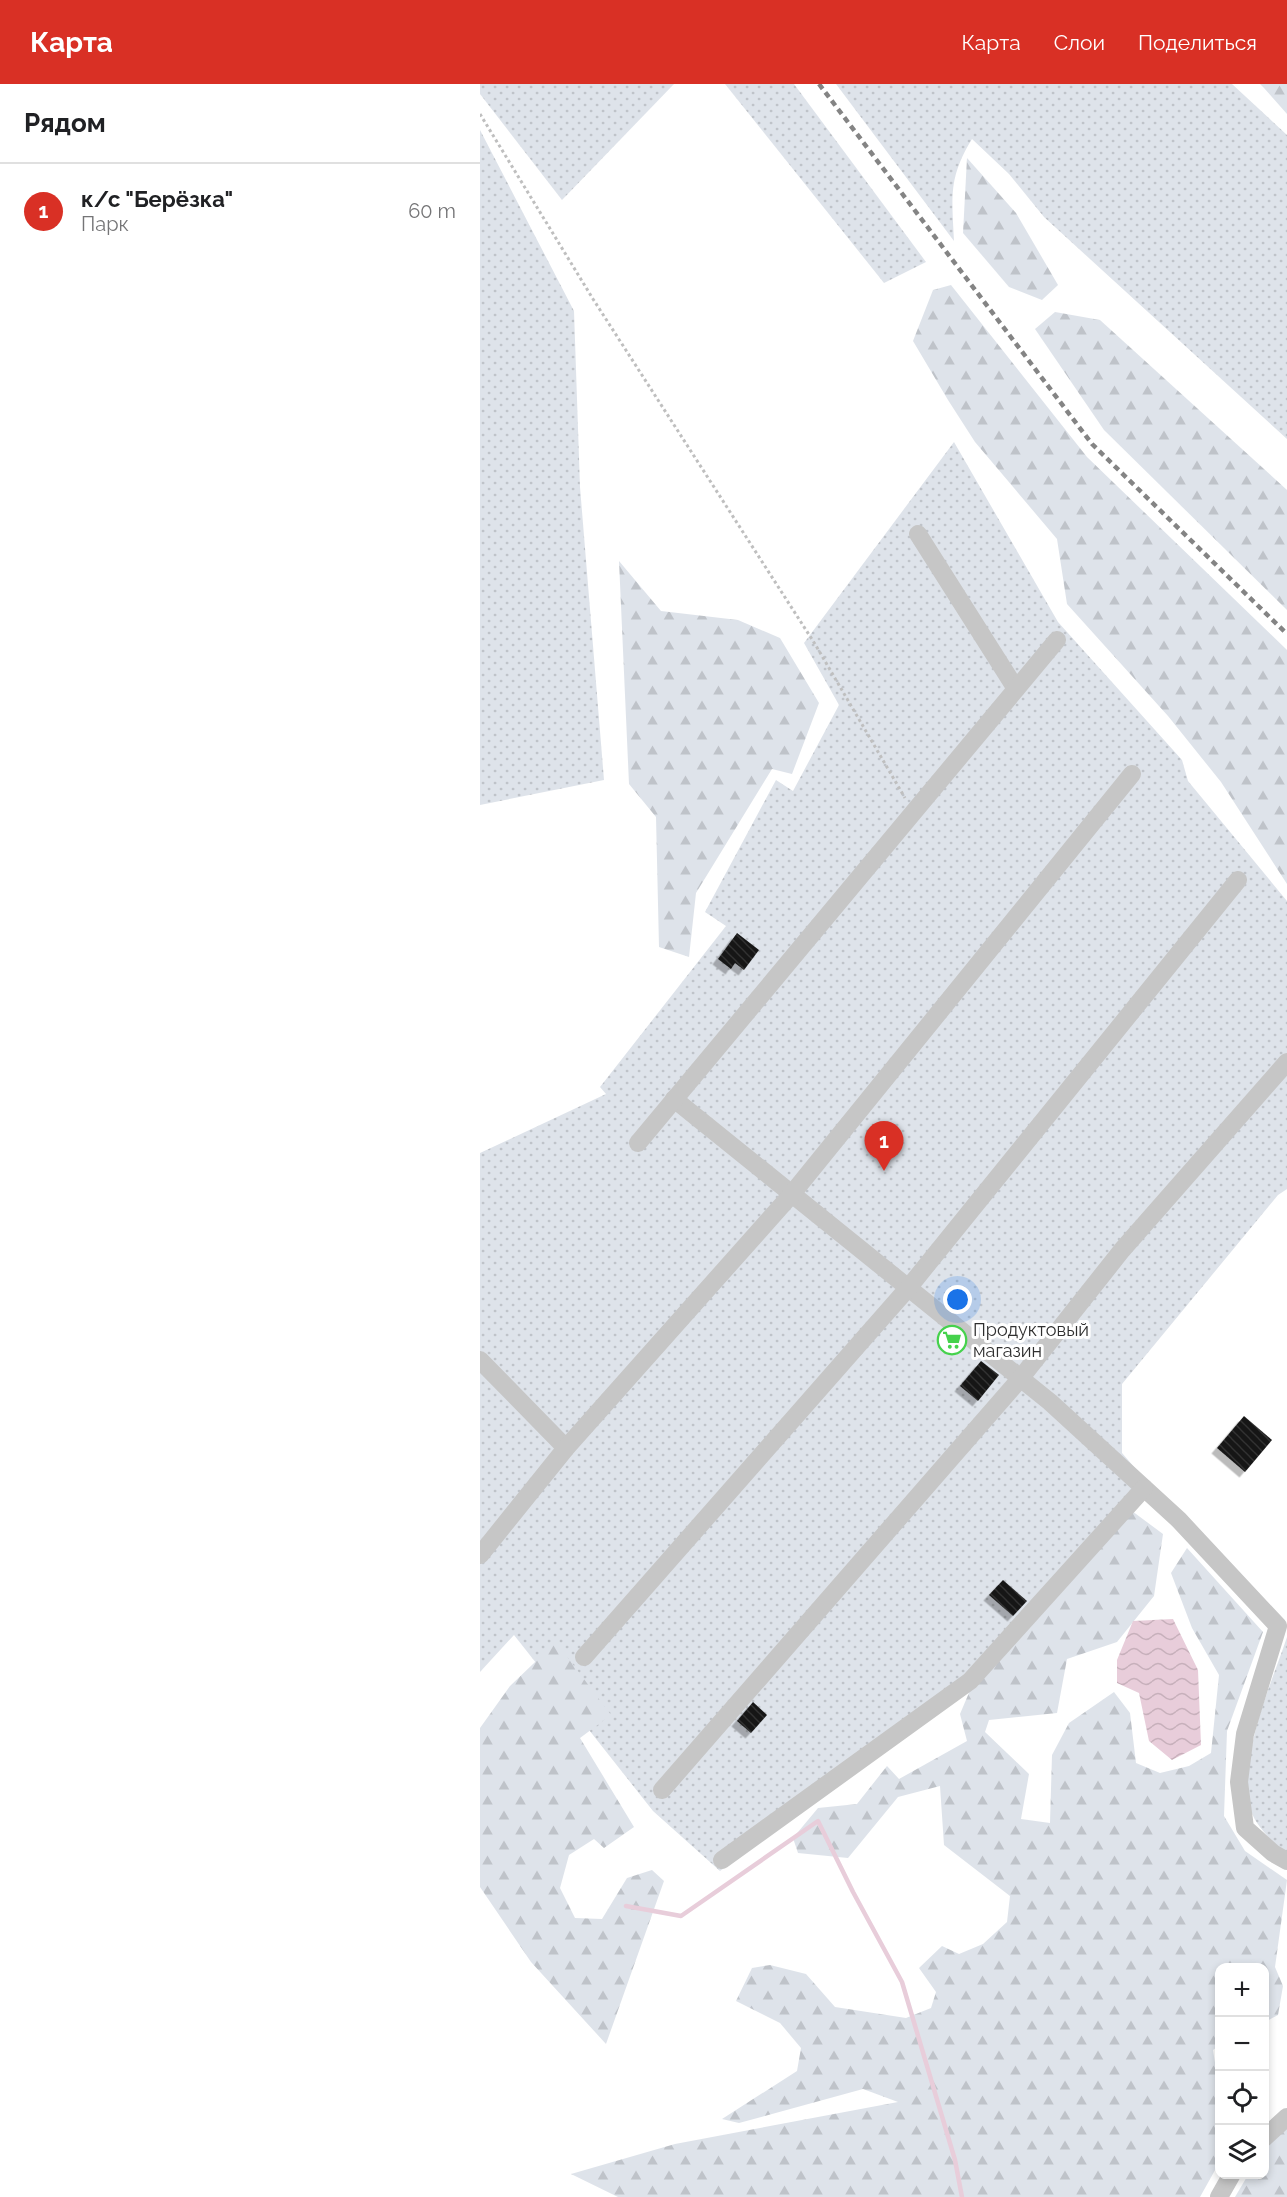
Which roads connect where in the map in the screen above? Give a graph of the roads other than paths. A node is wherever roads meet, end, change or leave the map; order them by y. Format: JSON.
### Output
{"nodes":[{"id":1,"x":918,"y":534,"type":"dead end"},
{"id":2,"x":1057,"y":640,"type":"dead end"},
{"id":3,"x":1016,"y":689,"type":"junction"},
{"id":4,"x":1132,"y":774,"type":"dead end"},
{"id":5,"x":1238,"y":880,"type":"dead end"},
{"id":6,"x":1287,"y":1062,"type":"edge"},
{"id":7,"x":674,"y":1099,"type":"junction"},
{"id":8,"x":638,"y":1143,"type":"dead end"},
{"id":9,"x":791,"y":1195,"type":"junction"},
{"id":10,"x":909,"y":1287,"type":"junction"},
{"id":11,"x":480,"y":1360,"type":"edge"},
{"id":12,"x":1020,"y":1379,"type":"junction"},
{"id":13,"x":566,"y":1448,"type":"junction"},
{"id":14,"x":1146,"y":1491,"type":"junction"},
{"id":15,"x":480,"y":1555,"type":"edge"},
{"id":16,"x":584,"y":1657,"type":"dead end"},
{"id":17,"x":662,"y":1790,"type":"dead end"},
{"id":18,"x":722,"y":1860,"type":"dead end"},
{"id":19,"x":1287,"y":1861,"type":"edge"},
{"id":20,"x":1287,"y":2117,"type":"edge"},
{"id":21,"x":1269,"y":2133,"type":"edge"},
{"id":22,"x":1230,"y":2179,"type":"edge"},
{"id":23,"x":1219,"y":2197,"type":"edge"}],
"edges":[{"from":1,"to":3,"type":"street"},
{"from":2,"to":3,"type":"street"},
{"from":3,"to":7,"type":"street"},
{"from":4,"to":9,"type":"street"},
{"from":5,"to":10,"type":"street"},
{"from":6,"to":12,"type":"street"},
{"from":7,"to":8,"type":"street"},
{"from":7,"to":9,"type":"street"},
{"from":9,"to":10,"type":"street"},
{"from":9,"to":13,"type":"street"},
{"from":10,"to":12,"type":"street"},
{"from":10,"to":16,"type":"street"},
{"from":11,"to":13,"type":"street"},
{"from":12,"to":14,"type":"street"},
{"from":12,"to":17,"type":"street"},
{"from":13,"to":15,"type":"street"},
{"from":14,"to":18,"type":"street"},
{"from":14,"to":19,"type":"street"},
{"from":20,"to":21,"type":"street"},
{"from":22,"to":23,"type":"street"}]}
